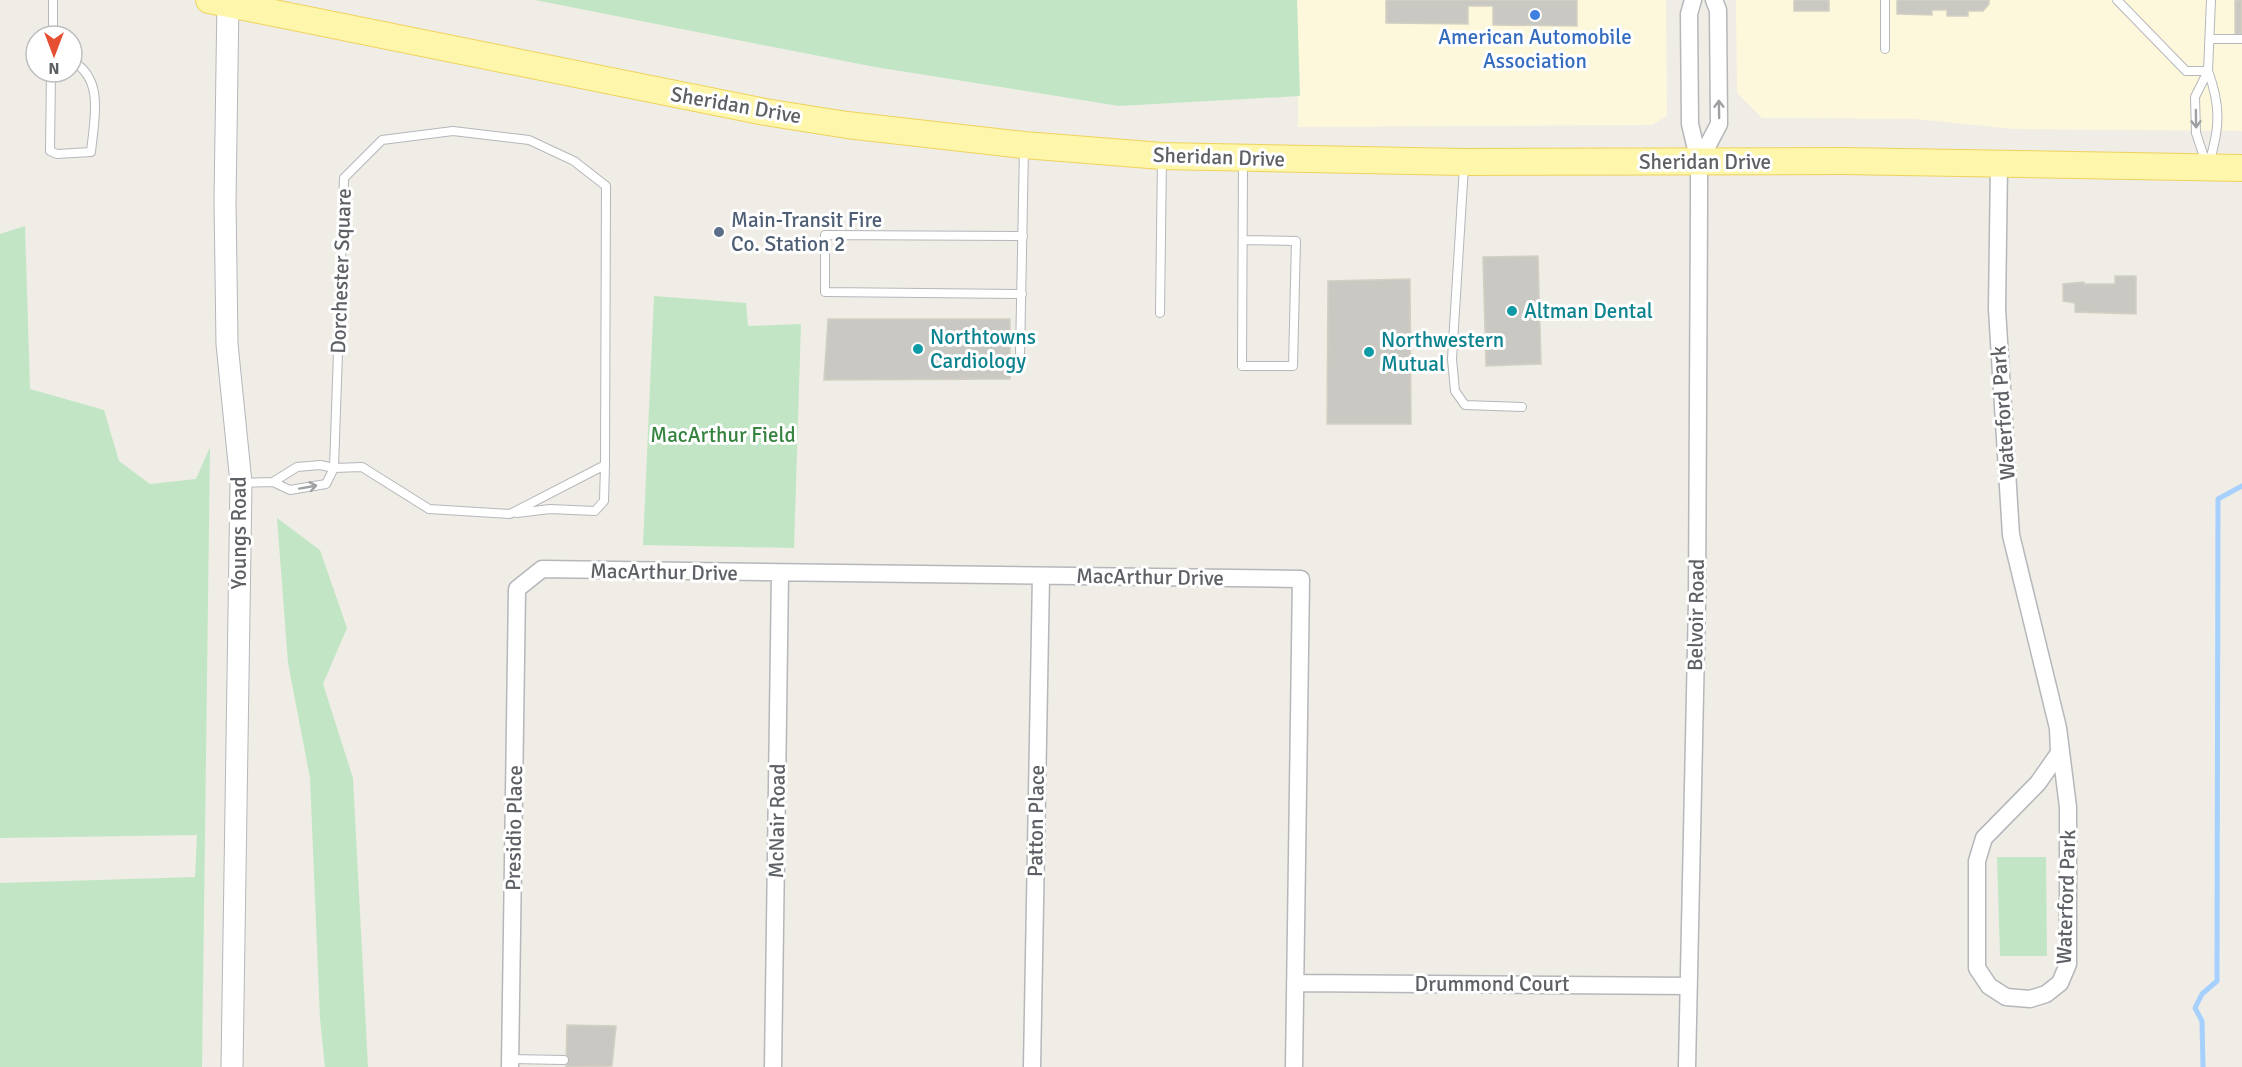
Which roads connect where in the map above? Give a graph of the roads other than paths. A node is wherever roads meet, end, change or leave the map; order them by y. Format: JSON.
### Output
{"nodes":[{"id":1,"x":53,"y":0,"type":"edge"},
{"id":2,"x":1693,"y":0,"type":"edge"},
{"id":3,"x":1714,"y":0,"type":"edge"},
{"id":4,"x":1885,"y":0,"type":"edge"},
{"id":5,"x":2118,"y":0,"type":"edge"},
{"id":6,"x":2211,"y":0,"type":"edge"},
{"id":7,"x":222,"y":1,"type":"edge"},
{"id":8,"x":53,"y":24,"type":"edge"},
{"id":9,"x":2210,"y":39,"type":"junction"},
{"id":10,"x":2242,"y":39,"type":"edge"},
{"id":11,"x":1885,"y":49,"type":"dead end"},
{"id":12,"x":2208,"y":71,"type":"junction"},
{"id":13,"x":84,"y":72,"type":"edge"},
{"id":14,"x":51,"y":84,"type":"edge"},
{"id":15,"x":1024,"y":145,"type":"junction"},
{"id":16,"x":1162,"y":156,"type":"junction"},
{"id":17,"x":1243,"y":158,"type":"junction"},
{"id":18,"x":1464,"y":162,"type":"junction"},
{"id":19,"x":1699,"y":162,"type":"junction"},
{"id":20,"x":2000,"y":165,"type":"junction"},
{"id":21,"x":2207,"y":168,"type":"junction"},
{"id":22,"x":2242,"y":168,"type":"edge"},
{"id":23,"x":1023,"y":236,"type":"junction"},
{"id":24,"x":1243,"y":240,"type":"junction"},
{"id":25,"x":1022,"y":294,"type":"junction"},
{"id":26,"x":1160,"y":313,"type":"dead end"},
{"id":27,"x":1020,"y":355,"type":"dead end"},
{"id":28,"x":1522,"y":407,"type":"dead end"},
{"id":29,"x":604,"y":465,"type":"junction"},
{"id":30,"x":334,"y":468,"type":"junction"},
{"id":31,"x":273,"y":482,"type":"junction"},
{"id":32,"x":241,"y":483,"type":"junction"},
{"id":33,"x":510,"y":514,"type":"junction"},
{"id":34,"x":780,"y":574,"type":"junction"},
{"id":35,"x":1041,"y":576,"type":"junction"},
{"id":36,"x":518,"y":589,"type":"joint"},
{"id":37,"x":2058,"y":728,"type":"junction"},
{"id":38,"x":1295,"y":983,"type":"junction"},
{"id":39,"x":1689,"y":986,"type":"junction"},
{"id":40,"x":564,"y":1060,"type":"dead end"},
{"id":41,"x":510,"y":1063,"type":"edge"},
{"id":42,"x":232,"y":1067,"type":"edge"},
{"id":43,"x":773,"y":1067,"type":"edge"},
{"id":44,"x":1032,"y":1067,"type":"edge"},
{"id":45,"x":1294,"y":1067,"type":"edge"},
{"id":46,"x":1688,"y":1067,"type":"edge"}],
"edges":[{"from":1,"to":8,"type":"lane"},
{"from":2,"to":19,"type":"street"},
{"from":19,"to":3,"type":"street","one_way":true},
{"from":4,"to":11,"type":"lane"},
{"from":5,"to":12,"type":"lane"},
{"from":6,"to":9,"type":"lane"},
{"from":7,"to":15,"type":"main road","name":"Sheridan Drive"},
{"from":7,"to":32,"type":"street","name":"Youngs Road"},
{"from":9,"to":10,"type":"lane"},
{"from":9,"to":12,"type":"lane"},
{"from":12,"to":21,"type":"lane"},
{"from":12,"to":21,"type":"lane","one_way":true},
{"from":13,"to":14,"type":"lane"},
{"from":15,"to":16,"type":"main road","name":"Sheridan Drive"},
{"from":15,"to":23,"type":"lane"},
{"from":16,"to":17,"type":"main road","name":"Sheridan Drive"},
{"from":16,"to":26,"type":"lane"},
{"from":17,"to":18,"type":"main road","name":"Sheridan Drive"},
{"from":17,"to":24,"type":"lane"},
{"from":18,"to":19,"type":"main road","name":"Sheridan Drive"},
{"from":18,"to":28,"type":"lane"},
{"from":19,"to":20,"type":"main road","name":"Sheridan Drive"},
{"from":19,"to":39,"type":"street","name":"Belvoir Road"},
{"from":20,"to":21,"type":"main road","name":"Sheridan Drive"},
{"from":20,"to":37,"type":"street","name":"Waterford Park"},
{"from":21,"to":22,"type":"main road","name":"Sheridan Drive"},
{"from":23,"to":25,"type":"lane"},
{"from":23,"to":25,"type":"lane"},
{"from":24,"to":24,"type":"lane"},
{"from":25,"to":27,"type":"lane"},
{"from":29,"to":30,"type":"lane","name":"Dorchester Square"},
{"from":29,"to":33,"type":"lane"},
{"from":29,"to":33,"type":"lane","name":"Dorchester Square"},
{"from":30,"to":31,"type":"lane","name":"Dorchester Square"},
{"from":31,"to":30,"type":"lane","name":"Dorchester Square","one_way":true},
{"from":30,"to":33,"type":"lane","name":"Dorchester Square"},
{"from":31,"to":32,"type":"lane","name":"Dorchester Square"},
{"from":32,"to":42,"type":"street","name":"Youngs Road"},
{"from":34,"to":35,"type":"street","name":"MacArthur Drive"},
{"from":34,"to":36,"type":"street","name":"MacArthur Drive"},
{"from":34,"to":43,"type":"street","name":"McNair Road"},
{"from":35,"to":38,"type":"street","name":"MacArthur Drive"},
{"from":35,"to":44,"type":"street","name":"Patton Place"},
{"from":36,"to":41,"type":"street","name":"Presidio Place"},
{"from":37,"to":37,"type":"street","name":"Waterford Park"},
{"from":38,"to":39,"type":"street","name":"Drummond Court"},
{"from":38,"to":45,"type":"street","name":"MacArthur Drive"},
{"from":39,"to":46,"type":"street","name":"Belvoir Road"},
{"from":40,"to":41,"type":"lane"}]}
